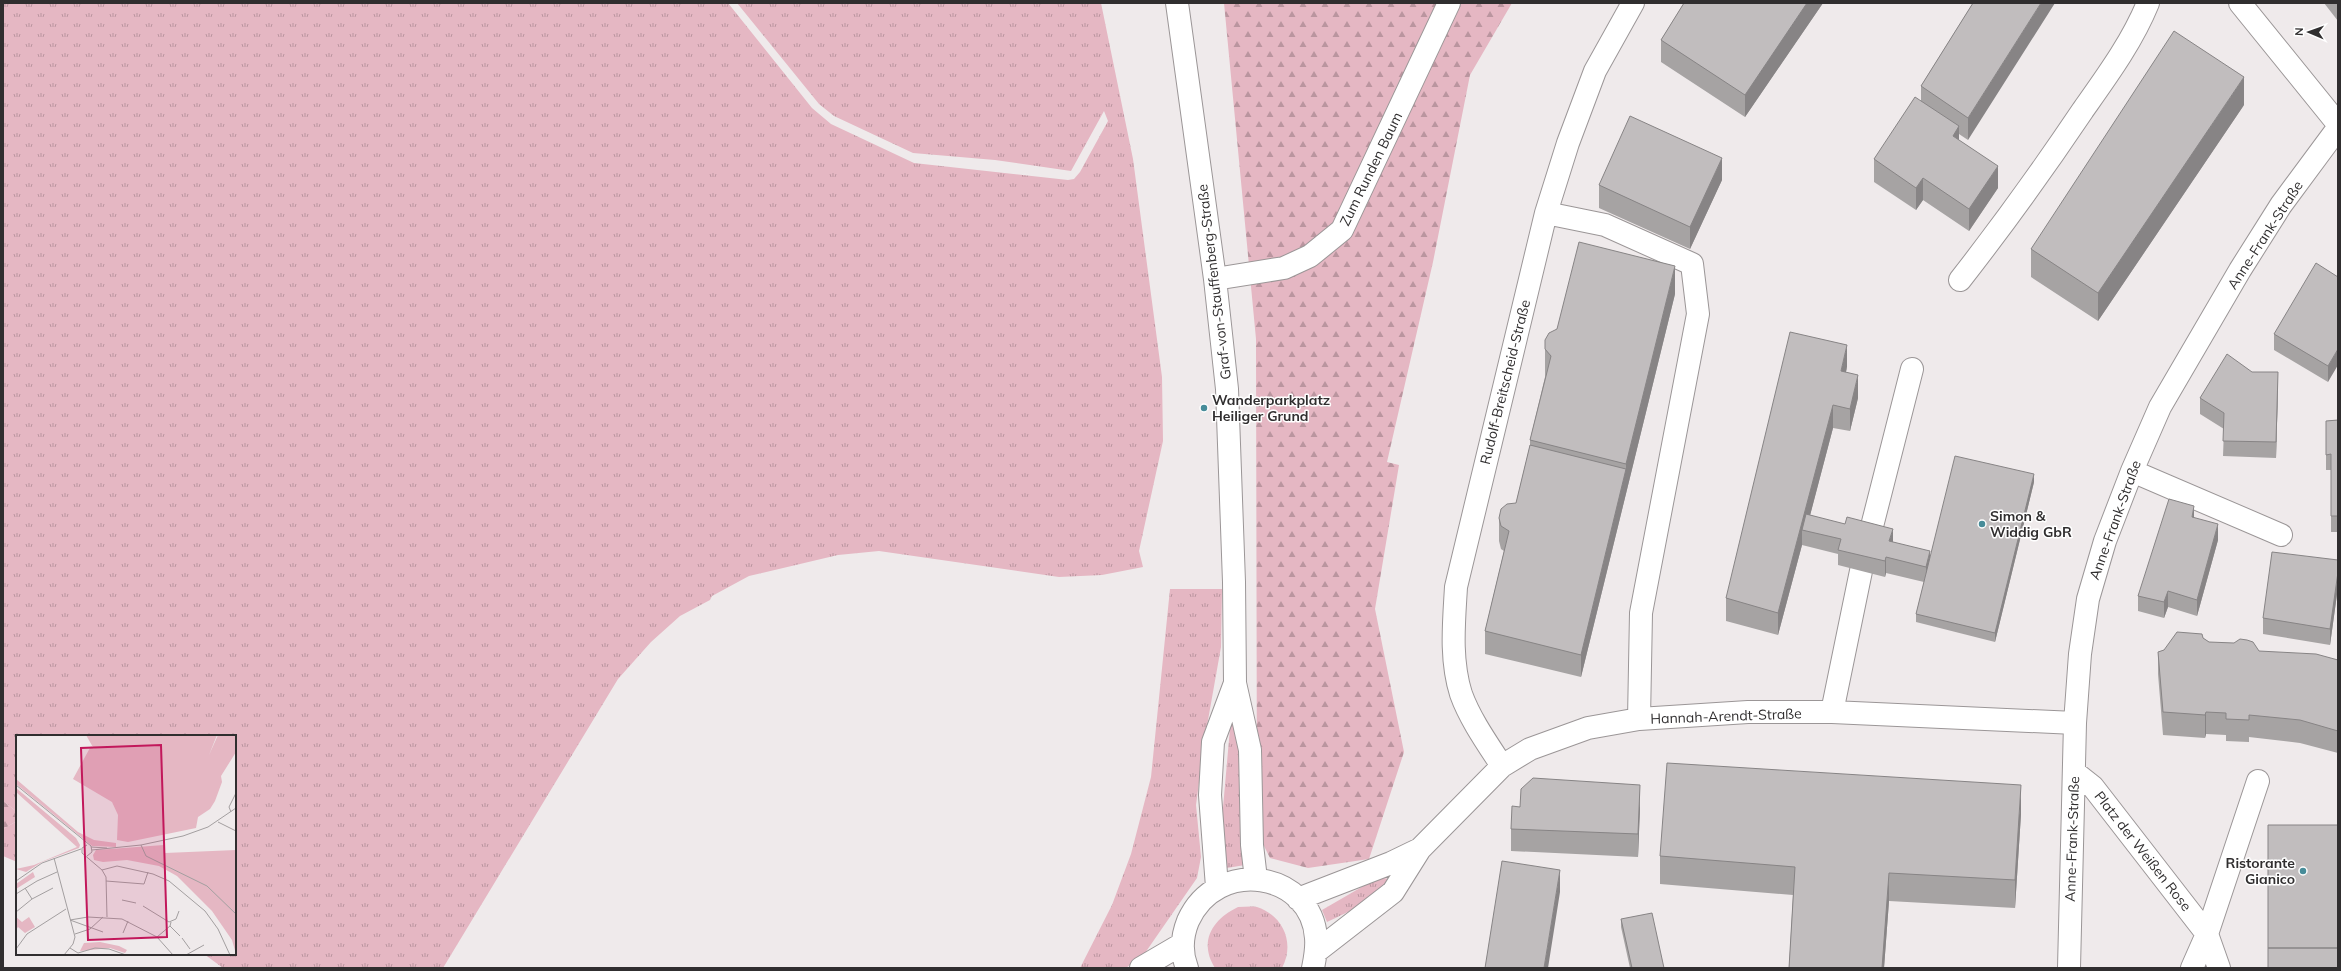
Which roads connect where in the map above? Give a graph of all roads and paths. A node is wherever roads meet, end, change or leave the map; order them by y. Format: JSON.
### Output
{"nodes":[{"id":1,"x":1177,"y":3,"type":"edge"},
{"id":2,"x":1449,"y":3,"type":"edge"},
{"id":3,"x":1632,"y":3,"type":"edge"},
{"id":4,"x":2148,"y":3,"type":"edge"},
{"id":5,"x":2240,"y":3,"type":"edge"},
{"id":6,"x":2338,"y":124,"type":"edge"},
{"id":7,"x":2338,"y":128,"type":"edge"},
{"id":8,"x":1546,"y":213,"type":"junction"},
{"id":9,"x":1215,"y":279,"type":"junction"},
{"id":10,"x":1960,"y":280,"type":"dead end"},
{"id":11,"x":1912,"y":369,"type":"dead end"},
{"id":12,"x":2132,"y":471,"type":"junction"},
{"id":13,"x":2281,"y":535,"type":"dead end"},
{"id":14,"x":1869,"y":538,"type":"edge"},
{"id":15,"x":1861,"y":571,"type":"edge"},
{"id":16,"x":1235,"y":683,"type":"junction"},
{"id":17,"x":1832,"y":712,"type":"junction"},
{"id":18,"x":1639,"y":719,"type":"junction"},
{"id":19,"x":2075,"y":723,"type":"junction"},
{"id":20,"x":1502,"y":766,"type":"junction"},
{"id":21,"x":2074,"y":772,"type":"junction"},
{"id":22,"x":2258,"y":781,"type":"dead end"},
{"id":23,"x":1420,"y":849,"type":"junction"},
{"id":24,"x":1256,"y":879,"type":"junction"},
{"id":25,"x":1217,"y":887,"type":"junction"},
{"id":26,"x":1298,"y":899,"type":"junction"},
{"id":27,"x":2207,"y":934,"type":"junction"},
{"id":28,"x":1182,"y":944,"type":"junction"},
{"id":29,"x":1315,"y":959,"type":"edge"},
{"id":30,"x":1140,"y":968,"type":"edge"},
{"id":31,"x":1187,"y":968,"type":"edge"},
{"id":32,"x":2068,"y":968,"type":"edge"},
{"id":33,"x":2192,"y":968,"type":"edge"},
{"id":34,"x":2219,"y":968,"type":"edge"}],
"edges":[{"from":1,"to":9,"type":"street","name":"Graf-von-Stauffenberg-Straße"},
{"from":2,"to":9,"type":"street","name":"Zum Runden Baum"},
{"from":3,"to":8,"type":"street","name":"Rudolf-Breitscheid-Straße"},
{"from":4,"to":10,"type":"street"},
{"from":5,"to":6,"type":"street"},
{"from":7,"to":12,"type":"street","name":"Anne-Frank-Straße"},
{"from":8,"to":18,"type":"street"},
{"from":8,"to":20,"type":"street","name":"Rudolf-Breitscheid-Straße"},
{"from":9,"to":16,"type":"street","name":"Graf-von-Stauffenberg-Straße"},
{"from":11,"to":14,"type":"street"},
{"from":12,"to":13,"type":"street"},
{"from":12,"to":19,"type":"street","name":"Anne-Frank-Straße"},
{"from":15,"to":17,"type":"street"},
{"from":16,"to":24,"type":"street","name":"Graf-von-Stauffenberg-Straße"},
{"from":16,"to":25,"type":"street","name":"Graf-von-Stauffenberg-Straße"},
{"from":17,"to":18,"type":"street","name":"Hannah-Arendt-Straße"},
{"from":17,"to":19,"type":"street","name":"Hannah-Arendt-Straße"},
{"from":18,"to":20,"type":"street","name":"Hannah-Arendt-Straße"},
{"from":19,"to":21,"type":"street","name":"Anne-Frank-Straße"},
{"from":20,"to":23,"type":"street","name":"Hannah-Arendt-Straße"},
{"from":21,"to":27,"type":"street","name":"Platz der Weißen Rose"},
{"from":21,"to":32,"type":"street","name":"Anne-Frank-Straße"},
{"from":22,"to":27,"type":"street"},
{"from":23,"to":26,"type":"street","name":"Hannah-Arendt-Straße"},
{"from":23,"to":29,"type":"street","name":"Hannah-Arendt-Straße"},
{"from":24,"to":25,"type":"street"},
{"from":24,"to":26,"type":"street"},
{"from":25,"to":28,"type":"street"},
{"from":26,"to":29,"type":"street"},
{"from":27,"to":33,"type":"street"},
{"from":27,"to":34,"type":"street","name":"Platz der Weißen Rose"},
{"from":28,"to":30,"type":"street"},
{"from":28,"to":31,"type":"street"}]}
